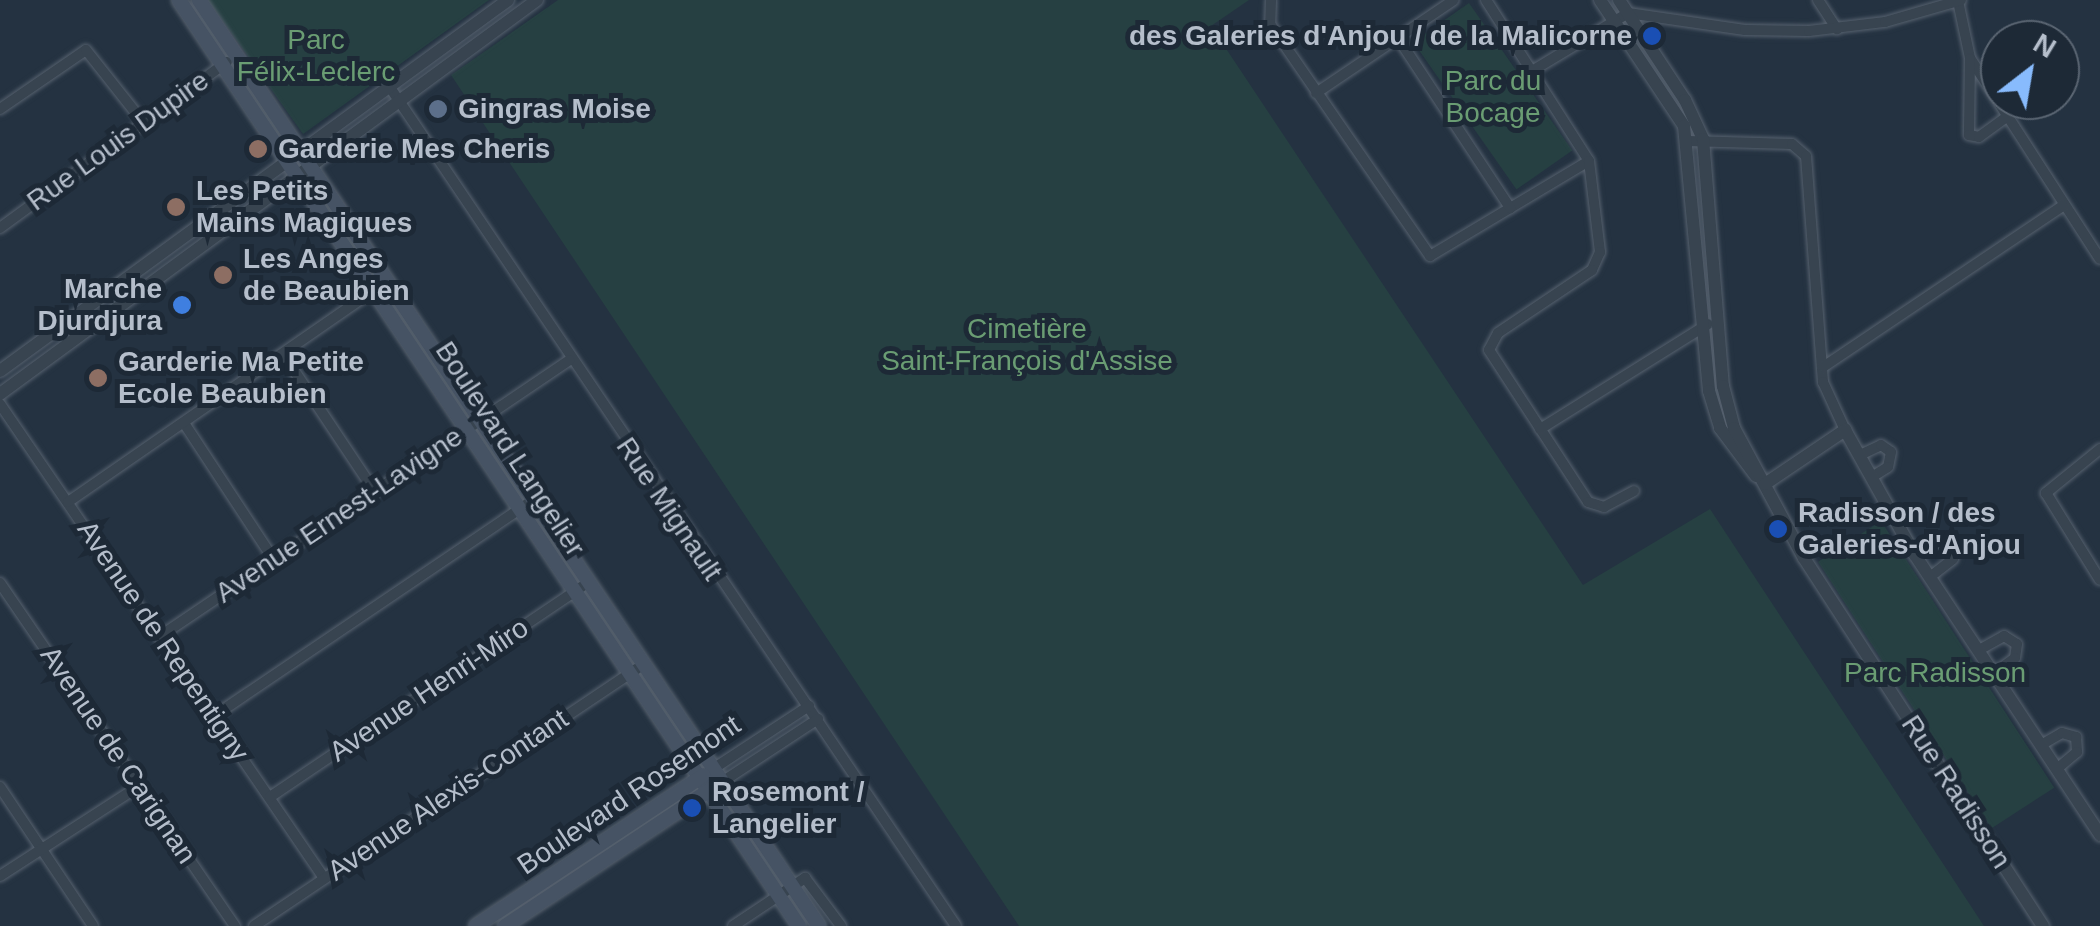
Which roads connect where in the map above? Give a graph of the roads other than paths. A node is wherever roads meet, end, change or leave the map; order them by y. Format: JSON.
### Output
{"nodes":[{"id":1,"x":180,"y":0,"type":"edge"},
{"id":2,"x":199,"y":0,"type":"edge"},
{"id":3,"x":508,"y":0,"type":"edge"},
{"id":4,"x":538,"y":0,"type":"edge"},
{"id":5,"x":1272,"y":0,"type":"edge"},
{"id":6,"x":1454,"y":0,"type":"edge"},
{"id":7,"x":1486,"y":0,"type":"edge"},
{"id":8,"x":1600,"y":0,"type":"edge"},
{"id":9,"x":1620,"y":0,"type":"edge"},
{"id":10,"x":1818,"y":0,"type":"edge"},
{"id":11,"x":1959,"y":1,"type":"edge"},
{"id":12,"x":1936,"y":4,"type":"edge"},
{"id":13,"x":1628,"y":12,"type":"junction"},
{"id":14,"x":1613,"y":18,"type":"junction"},
{"id":15,"x":1837,"y":29,"type":"junction"},
{"id":16,"x":1398,"y":38,"type":"junction"},
{"id":17,"x":1970,"y":58,"type":"junction"},
{"id":18,"x":230,"y":60,"type":"junction"},
{"id":19,"x":1532,"y":71,"type":"junction"},
{"id":20,"x":1980,"y":74,"type":"edge"},
{"id":21,"x":389,"y":86,"type":"junction"},
{"id":22,"x":1316,"y":92,"type":"junction"},
{"id":23,"x":398,"y":100,"type":"junction"},
{"id":24,"x":0,"y":109,"type":"edge"},
{"id":25,"x":2003,"y":120,"type":"edge"},
{"id":26,"x":2009,"y":120,"type":"edge"},
{"id":27,"x":143,"y":122,"type":"junction"},
{"id":28,"x":1702,"y":139,"type":"junction"},
{"id":29,"x":1688,"y":142,"type":"junction"},
{"id":30,"x":294,"y":154,"type":"junction"},
{"id":31,"x":1589,"y":160,"type":"junction"},
{"id":32,"x":304,"y":169,"type":"junction"},
{"id":33,"x":2064,"y":206,"type":"junction"},
{"id":34,"x":1510,"y":208,"type":"junction"},
{"id":35,"x":0,"y":228,"type":"edge"},
{"id":36,"x":2100,"y":258,"type":"edge"},
{"id":37,"x":134,"y":273,"type":"junction"},
{"id":38,"x":380,"y":286,"type":"junction"},
{"id":39,"x":144,"y":287,"type":"junction"},
{"id":40,"x":1710,"y":323,"type":"junction"},
{"id":41,"x":46,"y":338,"type":"junction"},
{"id":42,"x":56,"y":352,"type":"junction"},
{"id":43,"x":284,"y":354,"type":"junction"},
{"id":44,"x":570,"y":360,"type":"junction"},
{"id":45,"x":1823,"y":366,"type":"junction"},
{"id":46,"x":0,"y":372,"type":"edge"},
{"id":47,"x":0,"y":394,"type":"edge"},
{"id":48,"x":0,"y":404,"type":"edge"},
{"id":49,"x":184,"y":422,"type":"junction"},
{"id":50,"x":472,"y":425,"type":"junction"},
{"id":51,"x":1540,"y":428,"type":"junction"},
{"id":52,"x":1845,"y":430,"type":"junction"},
{"id":53,"x":2100,"y":449,"type":"edge"},
{"id":54,"x":1860,"y":455,"type":"junction"},
{"id":55,"x":1872,"y":477,"type":"junction"},
{"id":56,"x":1765,"y":484,"type":"junction"},
{"id":57,"x":1634,"y":491,"type":"dead end"},
{"id":58,"x":375,"y":492,"type":"junction"},
{"id":59,"x":68,"y":502,"type":"junction"},
{"id":60,"x":526,"y":506,"type":"junction"},
{"id":61,"x":1915,"y":554,"type":"junction"},
{"id":62,"x":274,"y":560,"type":"junction"},
{"id":63,"x":1930,"y":577,"type":"junction"},
{"id":64,"x":2100,"y":580,"type":"edge"},
{"id":65,"x":0,"y":583,"type":"edge"},
{"id":66,"x":580,"y":587,"type":"junction"},
{"id":67,"x":159,"y":637,"type":"junction"},
{"id":68,"x":1979,"y":650,"type":"junction"},
{"id":69,"x":636,"y":670,"type":"junction"},
{"id":70,"x":1994,"y":673,"type":"junction"},
{"id":71,"x":809,"y":706,"type":"junction"},
{"id":72,"x":214,"y":716,"type":"junction"},
{"id":73,"x":818,"y":718,"type":"junction"},
{"id":74,"x":2041,"y":745,"type":"junction"},
{"id":75,"x":2056,"y":769,"type":"junction"},
{"id":76,"x":718,"y":775,"type":"junction"},
{"id":77,"x":704,"y":784,"type":"junction"},
{"id":78,"x":139,"y":786,"type":"junction"},
{"id":79,"x":0,"y":787,"type":"edge"},
{"id":80,"x":270,"y":797,"type":"junction"},
{"id":81,"x":2100,"y":836,"type":"edge"},
{"id":82,"x":41,"y":849,"type":"junction"},
{"id":83,"x":0,"y":876,"type":"edge"},
{"id":84,"x":324,"y":878,"type":"junction"},
{"id":85,"x":792,"y":885,"type":"junction"},
{"id":86,"x":778,"y":896,"type":"junction"},
{"id":87,"x":92,"y":926,"type":"edge"},
{"id":88,"x":235,"y":926,"type":"edge"},
{"id":89,"x":254,"y":926,"type":"edge"},
{"id":90,"x":476,"y":926,"type":"edge"},
{"id":91,"x":505,"y":926,"type":"edge"},
{"id":92,"x":734,"y":926,"type":"edge"},
{"id":93,"x":799,"y":926,"type":"edge"},
{"id":94,"x":819,"y":926,"type":"edge"},
{"id":95,"x":841,"y":926,"type":"edge"},
{"id":96,"x":956,"y":926,"type":"edge"},
{"id":97,"x":2043,"y":926,"type":"edge"}],
"edges":[{"from":1,"to":18,"type":"main road","name":"Boulevard Langelier"},
{"from":2,"to":18,"type":"main road","name":"Boulevard Langelier"},
{"from":3,"to":21,"type":"street"},
{"from":4,"to":23,"type":"street"},
{"from":5,"to":22,"type":"street"},
{"from":6,"to":16,"type":"street"},
{"from":7,"to":19,"type":"street"},
{"from":8,"to":14,"type":"street"},
{"from":9,"to":13,"type":"street"},
{"from":10,"to":15,"type":"street"},
{"from":11,"to":12,"type":"street"},
{"from":11,"to":17,"type":"street"},
{"from":12,"to":15,"type":"street"},
{"from":13,"to":14,"type":"street"},
{"from":13,"to":15,"type":"street"},
{"from":13,"to":28,"type":"street"},
{"from":14,"to":19,"type":"street"},
{"from":14,"to":29,"type":"street"},
{"from":16,"to":22,"type":"street"},
{"from":16,"to":34,"type":"street"},
{"from":17,"to":20,"type":"street"},
{"from":17,"to":25,"type":"street"},
{"from":18,"to":27,"type":"street","name":"Rue Louis Dupire"},
{"from":18,"to":30,"type":"main road","name":"Boulevard Langelier"},
{"from":19,"to":31,"type":"street"},
{"from":21,"to":23,"type":"street","name":"Rue Mignault"},
{"from":21,"to":30,"type":"street"},
{"from":22,"to":34,"type":"street"},
{"from":23,"to":32,"type":"street"},
{"from":23,"to":44,"type":"street","name":"Rue Mignault"},
{"from":24,"to":27,"type":"street"},
{"from":26,"to":33,"type":"street"},
{"from":27,"to":35,"type":"street","name":"Rue Louis Dupire"},
{"from":28,"to":29,"type":"street"},
{"from":28,"to":40,"type":"street"},
{"from":28,"to":45,"type":"street"},
{"from":29,"to":40,"type":"street"},
{"from":30,"to":32,"type":"main road","name":"Boulevard Langelier"},
{"from":30,"to":37,"type":"street"},
{"from":31,"to":34,"type":"street"},
{"from":31,"to":51,"type":"street"},
{"from":32,"to":38,"type":"main road","name":"Boulevard Langelier"},
{"from":32,"to":39,"type":"street"},
{"from":33,"to":36,"type":"street"},
{"from":33,"to":45,"type":"street"},
{"from":37,"to":39,"type":"street"},
{"from":37,"to":41,"type":"street"},
{"from":38,"to":43,"type":"street"},
{"from":38,"to":50,"type":"main road","name":"Boulevard Langelier"},
{"from":39,"to":42,"type":"street"},
{"from":40,"to":51,"type":"street"},
{"from":40,"to":56,"type":"street","name":"Rue Radisson"},
{"from":41,"to":42,"type":"street"},
{"from":41,"to":46,"type":"street"},
{"from":42,"to":47,"type":"street"},
{"from":43,"to":49,"type":"street"},
{"from":43,"to":58,"type":"street"},
{"from":44,"to":50,"type":"street","name":"Avenue Ernest-Lavigne"},
{"from":44,"to":71,"type":"street","name":"Rue Mignault"},
{"from":45,"to":52,"type":"street"},
{"from":48,"to":59,"type":"street","name":"Avenue de Repentigny"},
{"from":49,"to":59,"type":"street"},
{"from":49,"to":62,"type":"street"},
{"from":50,"to":58,"type":"street","name":"Avenue Ernest-Lavigne"},
{"from":50,"to":60,"type":"main road","name":"Boulevard Langelier"},
{"from":51,"to":57,"type":"street"},
{"from":52,"to":54,"type":"street"},
{"from":52,"to":56,"type":"street"},
{"from":53,"to":64,"type":"street"},
{"from":54,"to":55,"type":"street"},
{"from":54,"to":55,"type":"street"},
{"from":55,"to":61,"type":"street"},
{"from":56,"to":97,"type":"street","name":"Rue Radisson"},
{"from":58,"to":62,"type":"street","name":"Avenue Ernest-Lavigne"},
{"from":59,"to":67,"type":"street","name":"Avenue de Repentigny"},
{"from":60,"to":66,"type":"main road","name":"Boulevard Langelier"},
{"from":60,"to":72,"type":"street"},
{"from":61,"to":63,"type":"street"},
{"from":61,"to":63,"type":"street"},
{"from":62,"to":67,"type":"street","name":"Avenue Ernest-Lavigne"},
{"from":63,"to":68,"type":"street"},
{"from":65,"to":78,"type":"street","name":"Avenue de Carignan"},
{"from":66,"to":69,"type":"main road","name":"Boulevard Langelier"},
{"from":66,"to":80,"type":"street","name":"Avenue Henri-Miro"},
{"from":67,"to":72,"type":"street","name":"Avenue de Repentigny"},
{"from":68,"to":70,"type":"street"},
{"from":68,"to":70,"type":"street"},
{"from":69,"to":76,"type":"main road","name":"Boulevard Langelier"},
{"from":69,"to":77,"type":"main road","name":"Boulevard Langelier"},
{"from":69,"to":84,"type":"street","name":"Avenue Alexis-Contant"},
{"from":70,"to":74,"type":"street"},
{"from":71,"to":73,"type":"street","name":"Rue Mignault"},
{"from":71,"to":76,"type":"street","name":"Boulevard Rosemont"},
{"from":72,"to":80,"type":"street","name":"Avenue de Repentigny"},
{"from":73,"to":76,"type":"street","name":"Boulevard Rosemont"},
{"from":73,"to":96,"type":"street","name":"Rue Mignault"},
{"from":74,"to":75,"type":"street"},
{"from":74,"to":75,"type":"street"},
{"from":75,"to":81,"type":"street"},
{"from":76,"to":77,"type":"main road","name":"Boulevard Rosemont"},
{"from":76,"to":85,"type":"main road","name":"Boulevard Langelier"},
{"from":77,"to":86,"type":"main road","name":"Boulevard Langelier"},
{"from":77,"to":90,"type":"main road","name":"Boulevard Rosemont"},
{"from":77,"to":91,"type":"main road","name":"Boulevard Rosemont"},
{"from":78,"to":82,"type":"street"},
{"from":78,"to":88,"type":"street","name":"Avenue de Carignan"},
{"from":79,"to":82,"type":"street"},
{"from":80,"to":84,"type":"street","name":"Avenue de Repentigny"},
{"from":82,"to":83,"type":"street"},
{"from":82,"to":87,"type":"street"},
{"from":84,"to":89,"type":"street","name":"Avenue Alexis-Contant"},
{"from":85,"to":86,"type":"street"},
{"from":85,"to":94,"type":"main road","name":"Boulevard Langelier"},
{"from":85,"to":95,"type":"street","name":"Boulevard Langelier"},
{"from":86,"to":92,"type":"street"},
{"from":86,"to":93,"type":"main road","name":"Boulevard Langelier"}]}
